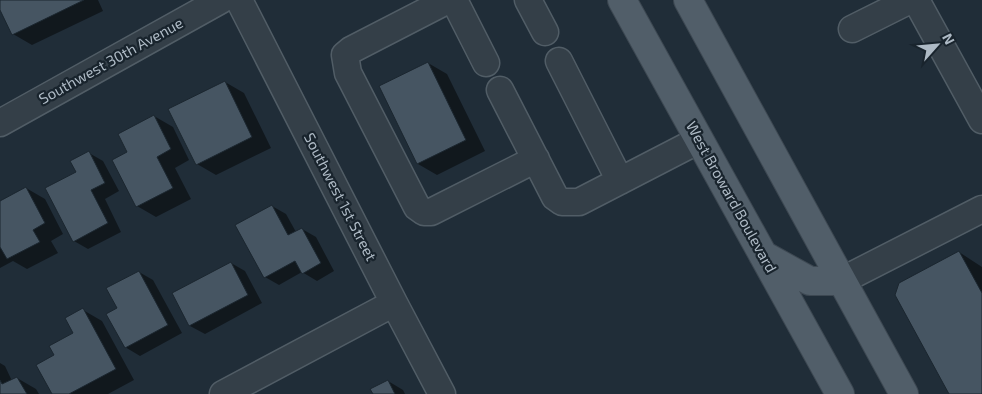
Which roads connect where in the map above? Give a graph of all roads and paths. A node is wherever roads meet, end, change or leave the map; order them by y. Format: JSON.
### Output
{"nodes":[{"id":1,"x":221,"y":0,"type":"edge"},
{"id":2,"x":239,"y":0,"type":"edge"},
{"id":3,"x":448,"y":0,"type":"edge"},
{"id":4,"x":454,"y":0,"type":"edge"},
{"id":5,"x":528,"y":0,"type":"edge"},
{"id":6,"x":622,"y":0,"type":"edge"},
{"id":7,"x":688,"y":0,"type":"edge"},
{"id":8,"x":910,"y":0,"type":"edge"},
{"id":9,"x":916,"y":0,"type":"edge"},
{"id":10,"x":852,"y":29,"type":"dead end"},
{"id":11,"x":545,"y":32,"type":"dead end"},
{"id":12,"x":559,"y":61,"type":"dead end"},
{"id":13,"x":486,"y":63,"type":"dead end"},
{"id":14,"x":500,"y":90,"type":"dead end"},
{"id":15,"x":982,"y":120,"type":"edge"},
{"id":16,"x":0,"y":123,"type":"edge"},
{"id":17,"x":699,"y":140,"type":"junction"},
{"id":18,"x":536,"y":159,"type":"junction"},
{"id":19,"x":620,"y":181,"type":"junction"},
{"id":20,"x":982,"y":209,"type":"edge"},
{"id":21,"x":763,"y":255,"type":"junction"},
{"id":22,"x":841,"y":281,"type":"junction"},
{"id":23,"x":394,"y":303,"type":"junction"},
{"id":24,"x":223,"y":394,"type":"edge"},
{"id":25,"x":442,"y":394,"type":"edge"},
{"id":26,"x":840,"y":394,"type":"edge"},
{"id":27,"x":904,"y":394,"type":"edge"}],
"edges":[{"from":1,"to":16,"type":"street","name":"Southwest 30th Avenue"},
{"from":2,"to":23,"type":"street","name":"Southwest 1st Street"},
{"from":3,"to":18,"type":"street"},
{"from":4,"to":13,"type":"street"},
{"from":5,"to":11,"type":"street"},
{"from":6,"to":17,"type":"main road","name":"West Broward Boulevard"},
{"from":7,"to":22,"type":"main road"},
{"from":8,"to":10,"type":"street"},
{"from":9,"to":15,"type":"street"},
{"from":12,"to":19,"type":"street"},
{"from":14,"to":18,"type":"street"},
{"from":17,"to":19,"type":"street"},
{"from":17,"to":21,"type":"main road","name":"West Broward Boulevard"},
{"from":18,"to":19,"type":"street"},
{"from":20,"to":22,"type":"street"},
{"from":21,"to":22,"type":"main road"},
{"from":21,"to":26,"type":"main road","name":"West Broward Boulevard"},
{"from":22,"to":27,"type":"main road"},
{"from":23,"to":24,"type":"street"},
{"from":23,"to":25,"type":"street","name":"Southwest 1st Street"}]}
